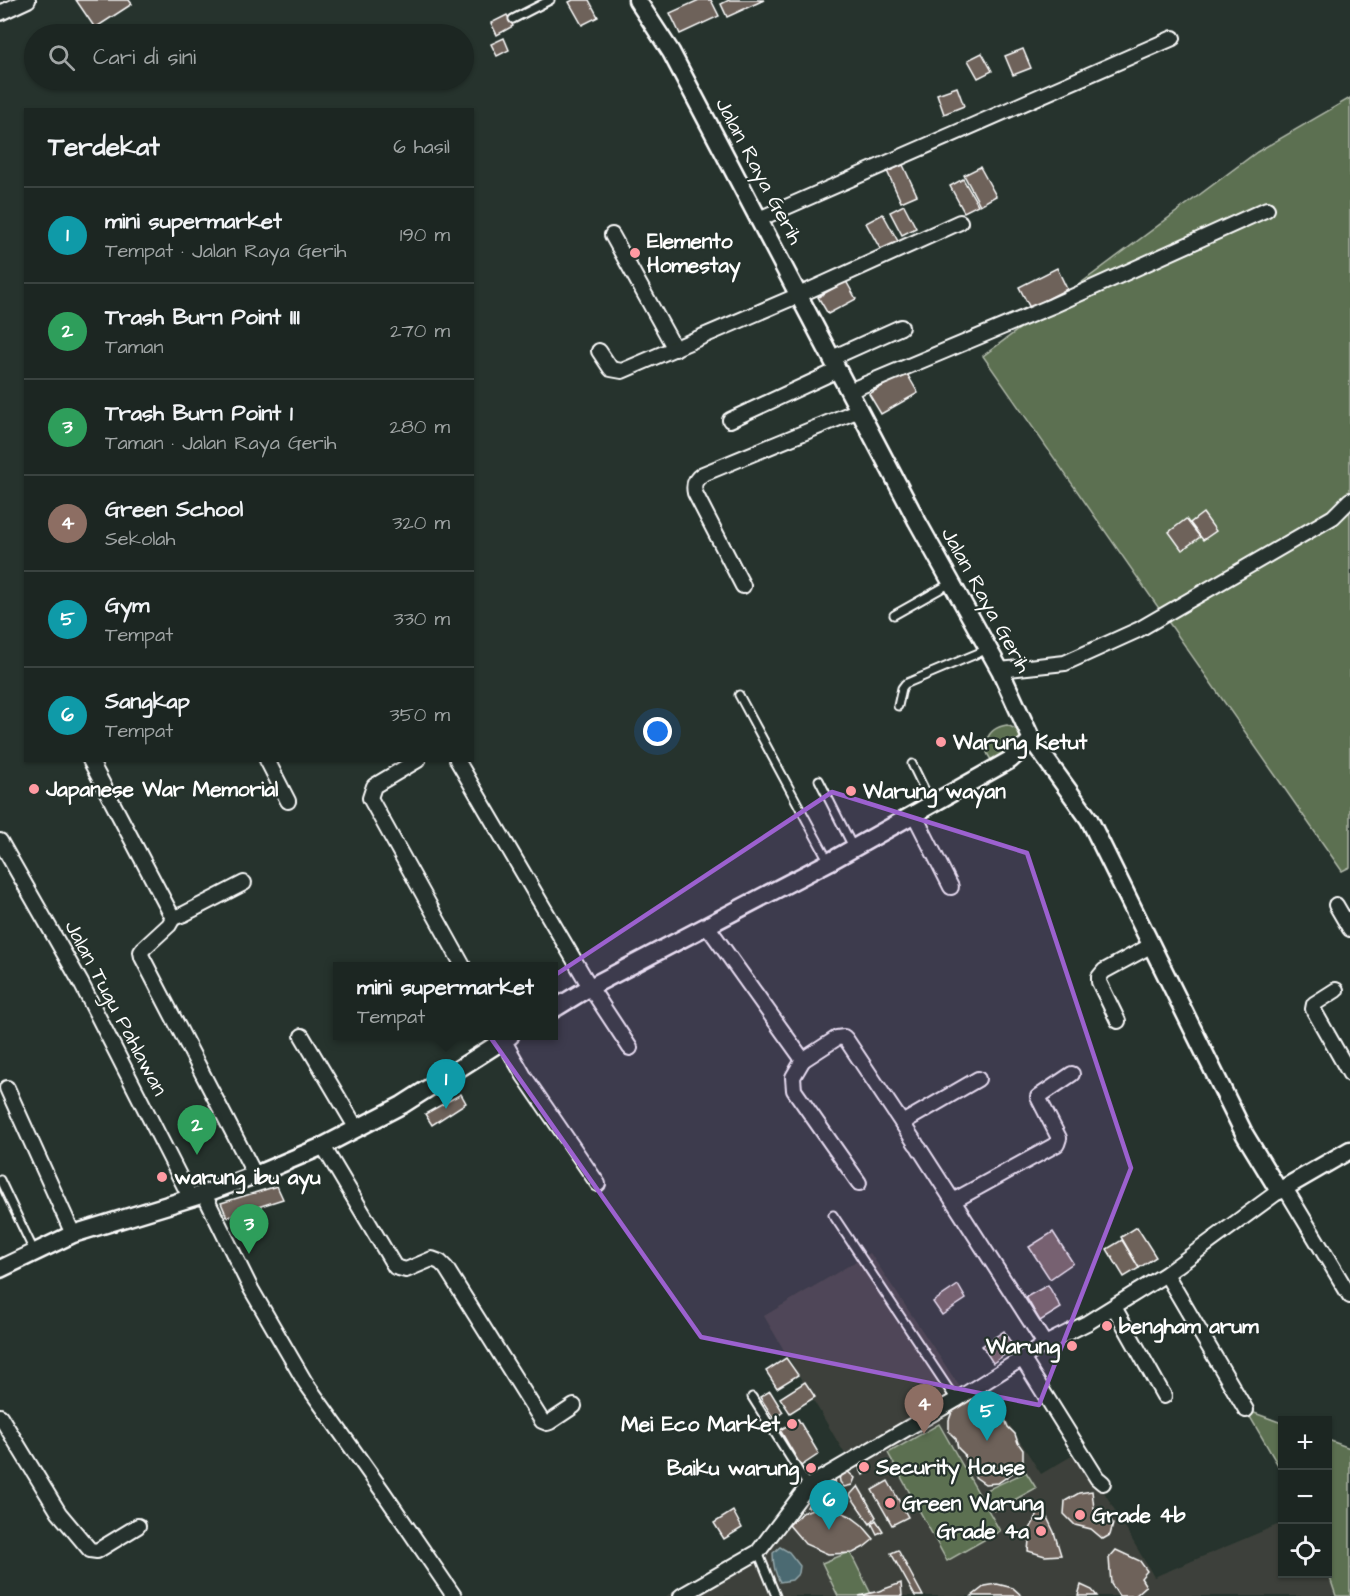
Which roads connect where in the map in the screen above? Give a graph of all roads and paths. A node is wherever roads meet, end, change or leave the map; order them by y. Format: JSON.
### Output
{"nodes":[{"id":1,"x":28,"y":0,"type":"edge"},
{"id":2,"x":550,"y":0,"type":"edge"},
{"id":3,"x":637,"y":0,"type":"edge"},
{"id":4,"x":0,"y":13,"type":"edge"},
{"id":5,"x":513,"y":19,"type":"dead end"},
{"id":6,"x":1173,"y":38,"type":"dead end"},
{"id":7,"x":1267,"y":209,"type":"dead end"},
{"id":8,"x":759,"y":219,"type":"junction"},
{"id":9,"x":960,"y":222,"type":"dead end"},
{"id":10,"x":612,"y":235,"type":"dead end"},
{"id":11,"x":799,"y":295,"type":"junction"},
{"id":12,"x":901,"y":327,"type":"dead end"},
{"id":13,"x":675,"y":349,"type":"junction"},
{"id":14,"x":599,"y":351,"type":"dead end"},
{"id":15,"x":835,"y":364,"type":"junction"},
{"id":16,"x":849,"y":391,"type":"junction"},
{"id":17,"x":859,"y":410,"type":"junction"},
{"id":18,"x":730,"y":420,"type":"dead end"},
{"id":19,"x":1350,"y":500,"type":"edge"},
{"id":20,"x":951,"y":583,"type":"junction"},
{"id":21,"x":743,"y":586,"type":"dead end"},
{"id":22,"x":894,"y":615,"type":"dead end"},
{"id":23,"x":988,"y":649,"type":"junction"},
{"id":24,"x":1000,"y":670,"type":"junction"},
{"id":25,"x":739,"y":695,"type":"dead end"},
{"id":26,"x":898,"y":706,"type":"dead end"},
{"id":27,"x":1032,"y":740,"type":"junction"},
{"id":28,"x":91,"y":762,"type":"edge"},
{"id":29,"x":268,"y":762,"type":"edge"},
{"id":30,"x":415,"y":762,"type":"edge"},
{"id":31,"x":458,"y":762,"type":"edge"},
{"id":32,"x":912,"y":765,"type":"dead end"},
{"id":33,"x":819,"y":780,"type":"dead end"},
{"id":34,"x":288,"y":801,"type":"dead end"},
{"id":35,"x":932,"y":804,"type":"junction"},
{"id":36,"x":914,"y":814,"type":"junction"},
{"id":37,"x":0,"y":841,"type":"edge"},
{"id":38,"x":853,"y":848,"type":"junction"},
{"id":39,"x":829,"y":861,"type":"junction"},
{"id":40,"x":244,"y":883,"type":"dead end"},
{"id":41,"x":951,"y":887,"type":"dead end"},
{"id":42,"x":1336,"y":904,"type":"dead end"},
{"id":43,"x":173,"y":918,"type":"junction"},
{"id":44,"x":708,"y":927,"type":"junction"},
{"id":45,"x":1350,"y":929,"type":"edge"},
{"id":46,"x":1152,"y":945,"type":"junction"},
{"id":47,"x":461,"y":962,"type":"edge"},
{"id":48,"x":590,"y":987,"type":"junction"},
{"id":49,"x":1336,"y":990,"type":"dead end"},
{"id":50,"x":558,"y":1007,"type":"edge"},
{"id":51,"x":1118,"y":1021,"type":"dead end"},
{"id":52,"x":302,"y":1036,"type":"dead end"},
{"id":53,"x":500,"y":1040,"type":"edge"},
{"id":54,"x":506,"y":1040,"type":"edge"},
{"id":55,"x":630,"y":1048,"type":"dead end"},
{"id":56,"x":803,"y":1060,"type":"junction"},
{"id":57,"x":1072,"y":1074,"type":"dead end"},
{"id":58,"x":1350,"y":1074,"type":"edge"},
{"id":59,"x":978,"y":1079,"type":"dead end"},
{"id":60,"x":7,"y":1088,"type":"dead end"},
{"id":61,"x":902,"y":1123,"type":"junction"},
{"id":62,"x":357,"y":1129,"type":"junction"},
{"id":63,"x":323,"y":1146,"type":"junction"},
{"id":64,"x":1350,"y":1150,"type":"edge"},
{"id":65,"x":255,"y":1175,"type":"junction"},
{"id":66,"x":0,"y":1180,"type":"edge"},
{"id":67,"x":859,"y":1183,"type":"dead end"},
{"id":68,"x":598,"y":1184,"type":"dead end"},
{"id":69,"x":1282,"y":1190,"type":"junction"},
{"id":70,"x":197,"y":1196,"type":"junction"},
{"id":71,"x":953,"y":1201,"type":"junction"},
{"id":72,"x":832,"y":1215,"type":"dead end"},
{"id":73,"x":73,"y":1234,"type":"junction"},
{"id":74,"x":34,"y":1252,"type":"junction"},
{"id":75,"x":0,"y":1269,"type":"edge"},
{"id":76,"x":1166,"y":1274,"type":"junction"},
{"id":77,"x":1350,"y":1296,"type":"edge"},
{"id":78,"x":1114,"y":1307,"type":"junction"},
{"id":79,"x":1045,"y":1344,"type":"junction"},
{"id":80,"x":1022,"y":1358,"type":"junction"},
{"id":81,"x":1164,"y":1396,"type":"dead end"},
{"id":82,"x":752,"y":1397,"type":"dead end"},
{"id":83,"x":956,"y":1400,"type":"junction"},
{"id":84,"x":574,"y":1406,"type":"dead end"},
{"id":85,"x":1246,"y":1410,"type":"dead end"},
{"id":86,"x":0,"y":1416,"type":"edge"},
{"id":87,"x":1103,"y":1483,"type":"dead end"},
{"id":88,"x":808,"y":1486,"type":"junction"},
{"id":89,"x":138,"y":1526,"type":"dead end"},
{"id":90,"x":758,"y":1552,"type":"junction"},
{"id":91,"x":454,"y":1596,"type":"edge"},
{"id":92,"x":681,"y":1596,"type":"edge"},
{"id":93,"x":776,"y":1596,"type":"edge"}],
"edges":[{"from":1,"to":4,"type":"street"},
{"from":2,"to":5,"type":"lane"},
{"from":3,"to":8,"type":"street","name":"Jalan Raya Gerih"},
{"from":6,"to":8,"type":"street"},
{"from":7,"to":16,"type":"street"},
{"from":8,"to":11,"type":"street","name":"Jalan Raya Gerih"},
{"from":9,"to":11,"type":"street"},
{"from":10,"to":13,"type":"street"},
{"from":11,"to":13,"type":"street"},
{"from":11,"to":15,"type":"street","name":"Jalan Raya Gerih"},
{"from":12,"to":15,"type":"street"},
{"from":13,"to":14,"type":"street"},
{"from":15,"to":16,"type":"street","name":"Jalan Raya Gerih"},
{"from":15,"to":18,"type":"street"},
{"from":16,"to":17,"type":"street","name":"Jalan Raya Gerih"},
{"from":17,"to":20,"type":"street","name":"Jalan Raya Gerih"},
{"from":17,"to":21,"type":"street"},
{"from":19,"to":24,"type":"street"},
{"from":20,"to":22,"type":"lane"},
{"from":20,"to":23,"type":"street","name":"Jalan Raya Gerih"},
{"from":23,"to":24,"type":"street","name":"Jalan Raya Gerih"},
{"from":23,"to":26,"type":"lane"},
{"from":24,"to":27,"type":"street","name":"Jalan Raya Gerih"},
{"from":25,"to":39,"type":"lane"},
{"from":27,"to":35,"type":"street"},
{"from":27,"to":46,"type":"street","name":"Jalan Raya Gerih"},
{"from":28,"to":43,"type":"street"},
{"from":29,"to":34,"type":"street"},
{"from":30,"to":47,"type":"street"},
{"from":31,"to":48,"type":"street"},
{"from":32,"to":35,"type":"lane"},
{"from":33,"to":38,"type":"lane"},
{"from":35,"to":36,"type":"street"},
{"from":36,"to":38,"type":"street"},
{"from":36,"to":41,"type":"street"},
{"from":37,"to":70,"type":"street","name":"Jalan Tugu Pahlawan"},
{"from":38,"to":39,"type":"street"},
{"from":39,"to":44,"type":"street"},
{"from":40,"to":43,"type":"street"},
{"from":42,"to":45,"type":"street"},
{"from":43,"to":65,"type":"street"},
{"from":44,"to":48,"type":"street"},
{"from":44,"to":56,"type":"street"},
{"from":46,"to":51,"type":"street"},
{"from":46,"to":69,"type":"street","name":"Jalan Raya Gerih"},
{"from":48,"to":50,"type":"street"},
{"from":48,"to":55,"type":"street"},
{"from":49,"to":58,"type":"street"},
{"from":52,"to":62,"type":"street"},
{"from":53,"to":62,"type":"street"},
{"from":54,"to":68,"type":"street"},
{"from":56,"to":61,"type":"street"},
{"from":56,"to":67,"type":"street"},
{"from":57,"to":71,"type":"street"},
{"from":59,"to":61,"type":"street"},
{"from":60,"to":73,"type":"street"},
{"from":61,"to":71,"type":"street"},
{"from":62,"to":63,"type":"street"},
{"from":63,"to":65,"type":"street"},
{"from":63,"to":84,"type":"street"},
{"from":64,"to":69,"type":"street"},
{"from":65,"to":70,"type":"street"},
{"from":66,"to":74,"type":"lane"},
{"from":69,"to":76,"type":"street"},
{"from":69,"to":77,"type":"street"},
{"from":70,"to":73,"type":"street"},
{"from":70,"to":91,"type":"street","name":"Jalan Tugu Pahlawan"},
{"from":71,"to":79,"type":"street"},
{"from":72,"to":83,"type":"lane"},
{"from":73,"to":74,"type":"street"},
{"from":74,"to":75,"type":"street"},
{"from":76,"to":78,"type":"street"},
{"from":76,"to":85,"type":"street"},
{"from":78,"to":79,"type":"street"},
{"from":78,"to":81,"type":"street"},
{"from":79,"to":80,"type":"street"},
{"from":80,"to":83,"type":"street"},
{"from":80,"to":87,"type":"street"},
{"from":82,"to":88,"type":"lane"},
{"from":83,"to":88,"type":"street"},
{"from":86,"to":89,"type":"street"},
{"from":88,"to":90,"type":"street"},
{"from":90,"to":92,"type":"street"},
{"from":90,"to":93,"type":"lane"}]}
